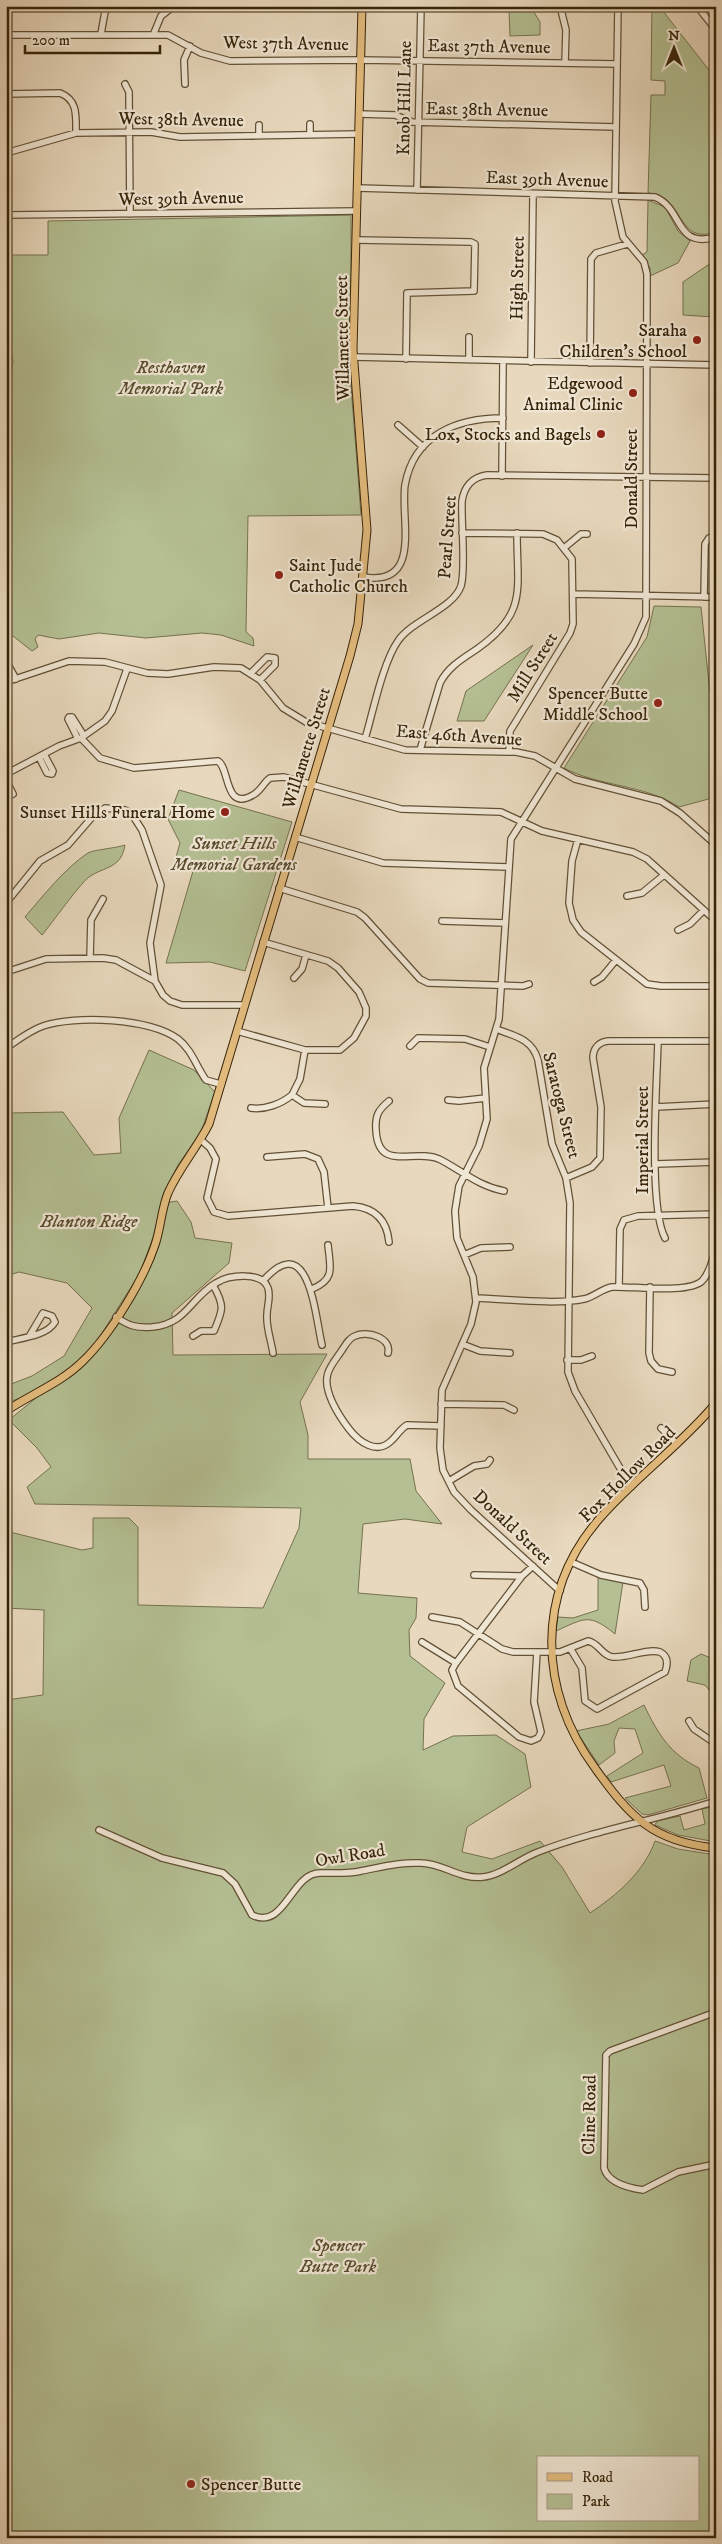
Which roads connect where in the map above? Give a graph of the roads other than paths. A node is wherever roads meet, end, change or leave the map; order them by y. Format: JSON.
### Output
{"nodes":[{"id":1,"x":106,"y":6,"type":"edge"},
{"id":2,"x":174,"y":6,"type":"edge"},
{"id":3,"x":362,"y":6,"type":"edge"},
{"id":4,"x":421,"y":6,"type":"edge"},
{"id":5,"x":560,"y":6,"type":"edge"},
{"id":6,"x":618,"y":6,"type":"edge"},
{"id":7,"x":697,"y":6,"type":"edge"},
{"id":8,"x":716,"y":30,"type":"edge"},
{"id":9,"x":154,"y":33,"type":"junction"},
{"id":10,"x":101,"y":34,"type":"junction"},
{"id":11,"x":6,"y":35,"type":"edge"},
{"id":12,"x":190,"y":46,"type":"junction"},
{"id":13,"x":360,"y":60,"type":"junction"},
{"id":14,"x":420,"y":60,"type":"junction"},
{"id":15,"x":565,"y":63,"type":"junction"},
{"id":16,"x":617,"y":64,"type":"junction"},
{"id":17,"x":125,"y":84,"type":"dead end"},
{"id":18,"x":185,"y":84,"type":"dead end"},
{"id":19,"x":6,"y":94,"type":"edge"},
{"id":20,"x":359,"y":114,"type":"junction"},
{"id":21,"x":419,"y":122,"type":"junction"},
{"id":22,"x":310,"y":124,"type":"dead end"},
{"id":23,"x":259,"y":125,"type":"dead end"},
{"id":24,"x":616,"y":127,"type":"junction"},
{"id":25,"x":130,"y":132,"type":"junction"},
{"id":26,"x":76,"y":133,"type":"junction"},
{"id":27,"x":359,"y":134,"type":"junction"},
{"id":28,"x":310,"y":135,"type":"junction"},
{"id":29,"x":259,"y":136,"type":"junction"},
{"id":30,"x":6,"y":152,"type":"edge"},
{"id":31,"x":358,"y":188,"type":"junction"},
{"id":32,"x":417,"y":190,"type":"junction"},
{"id":33,"x":532,"y":194,"type":"junction"},
{"id":34,"x":615,"y":196,"type":"junction"},
{"id":35,"x":357,"y":211,"type":"junction"},
{"id":36,"x":130,"y":214,"type":"junction"},
{"id":37,"x":6,"y":215,"type":"edge"},
{"id":38,"x":716,"y":237,"type":"edge"},
{"id":39,"x":356,"y":240,"type":"junction"},
{"id":40,"x":627,"y":244,"type":"junction"},
{"id":41,"x":469,"y":337,"type":"dead end"},
{"id":42,"x":6,"y":345,"type":"edge"},
{"id":43,"x":353,"y":358,"type":"junction"},
{"id":44,"x":406,"y":359,"type":"junction"},
{"id":45,"x":469,"y":360,"type":"junction"},
{"id":46,"x":503,"y":361,"type":"junction"},
{"id":47,"x":531,"y":362,"type":"junction"},
{"id":48,"x":590,"y":363,"type":"junction"},
{"id":49,"x":646,"y":363,"type":"junction"},
{"id":50,"x":716,"y":365,"type":"edge"},
{"id":51,"x":6,"y":366,"type":"edge"},
{"id":52,"x":503,"y":418,"type":"junction"},
{"id":53,"x":398,"y":425,"type":"dead end"},
{"id":54,"x":424,"y":447,"type":"junction"},
{"id":55,"x":502,"y":476,"type":"junction"},
{"id":56,"x":646,"y":478,"type":"junction"},
{"id":57,"x":716,"y":478,"type":"edge"},
{"id":58,"x":462,"y":533,"type":"junction"},
{"id":59,"x":518,"y":533,"type":"junction"},
{"id":60,"x":587,"y":534,"type":"dead end"},
{"id":61,"x":716,"y":536,"type":"edge"},
{"id":62,"x":564,"y":548,"type":"junction"},
{"id":63,"x":364,"y":577,"type":"junction"},
{"id":64,"x":573,"y":594,"type":"junction"},
{"id":65,"x":646,"y":596,"type":"junction"},
{"id":66,"x":704,"y":597,"type":"junction"},
{"id":67,"x":716,"y":597,"type":"edge"},
{"id":68,"x":6,"y":661,"type":"edge"},
{"id":69,"x":127,"y":669,"type":"junction"},
{"id":70,"x":252,"y":672,"type":"junction"},
{"id":71,"x":16,"y":679,"type":"junction"},
{"id":72,"x":260,"y":680,"type":"junction"},
{"id":73,"x":6,"y":682,"type":"edge"},
{"id":74,"x":328,"y":729,"type":"junction"},
{"id":75,"x":81,"y":738,"type":"junction"},
{"id":76,"x":365,"y":739,"type":"junction"},
{"id":77,"x":420,"y":750,"type":"junction"},
{"id":78,"x":509,"y":752,"type":"junction"},
{"id":79,"x":555,"y":768,"type":"junction"},
{"id":80,"x":6,"y":774,"type":"edge"},
{"id":81,"x":6,"y":780,"type":"edge"},
{"id":82,"x":311,"y":783,"type":"junction"},
{"id":83,"x":6,"y":793,"type":"edge"},
{"id":84,"x":521,"y":821,"type":"junction"},
{"id":85,"x":294,"y":837,"type":"junction"},
{"id":86,"x":578,"y":839,"type":"junction"},
{"id":87,"x":716,"y":845,"type":"edge"},
{"id":88,"x":508,"y":868,"type":"junction"},
{"id":89,"x":664,"y":875,"type":"junction"},
{"id":90,"x":279,"y":888,"type":"junction"},
{"id":91,"x":627,"y":896,"type":"dead end"},
{"id":92,"x":103,"y":899,"type":"dead end"},
{"id":93,"x":6,"y":903,"type":"edge"},
{"id":94,"x":704,"y":910,"type":"junction"},
{"id":95,"x":442,"y":921,"type":"dead end"},
{"id":96,"x":716,"y":921,"type":"edge"},
{"id":97,"x":505,"y":923,"type":"junction"},
{"id":98,"x":678,"y":930,"type":"dead end"},
{"id":99,"x":263,"y":942,"type":"junction"},
{"id":100,"x":306,"y":955,"type":"junction"},
{"id":101,"x":90,"y":958,"type":"junction"},
{"id":102,"x":616,"y":960,"type":"junction"},
{"id":103,"x":153,"y":967,"type":"junction"},
{"id":104,"x":6,"y":972,"type":"edge"},
{"id":105,"x":142,"y":974,"type":"junction"},
{"id":106,"x":294,"y":978,"type":"dead end"},
{"id":107,"x":155,"y":981,"type":"junction"},
{"id":108,"x":594,"y":982,"type":"dead end"},
{"id":109,"x":529,"y":984,"type":"dead end"},
{"id":110,"x":501,"y":985,"type":"junction"},
{"id":111,"x":716,"y":986,"type":"edge"},
{"id":112,"x":244,"y":1005,"type":"junction"},
{"id":113,"x":496,"y":1029,"type":"junction"},
{"id":114,"x":237,"y":1031,"type":"junction"},
{"id":115,"x":658,"y":1041,"type":"junction"},
{"id":116,"x":716,"y":1041,"type":"edge"},
{"id":117,"x":410,"y":1046,"type":"dead end"},
{"id":118,"x":6,"y":1048,"type":"edge"},
{"id":119,"x":490,"y":1048,"type":"junction"},
{"id":120,"x":305,"y":1050,"type":"junction"},
{"id":121,"x":220,"y":1084,"type":"junction"},
{"id":122,"x":292,"y":1095,"type":"junction"},
{"id":123,"x":486,"y":1098,"type":"junction"},
{"id":124,"x":448,"y":1100,"type":"dead end"},
{"id":125,"x":389,"y":1101,"type":"dead end"},
{"id":126,"x":325,"y":1104,"type":"dead end"},
{"id":127,"x":716,"y":1104,"type":"edge"},
{"id":128,"x":656,"y":1107,"type":"junction"},
{"id":129,"x":251,"y":1108,"type":"dead end"},
{"id":130,"x":201,"y":1140,"type":"junction"},
{"id":131,"x":267,"y":1157,"type":"dead end"},
{"id":132,"x":716,"y":1162,"type":"edge"},
{"id":133,"x":656,"y":1164,"type":"junction"},
{"id":134,"x":464,"y":1175,"type":"junction"},
{"id":135,"x":566,"y":1178,"type":"junction"},
{"id":136,"x":504,"y":1191,"type":"dead end"},
{"id":137,"x":328,"y":1208,"type":"junction"},
{"id":138,"x":716,"y":1214,"type":"edge"},
{"id":139,"x":660,"y":1215,"type":"junction"},
{"id":140,"x":665,"y":1238,"type":"dead end"},
{"id":141,"x":389,"y":1242,"type":"dead end"},
{"id":142,"x":328,"y":1245,"type":"dead end"},
{"id":143,"x":510,"y":1247,"type":"dead end"},
{"id":144,"x":716,"y":1248,"type":"edge"},
{"id":145,"x":464,"y":1255,"type":"junction"},
{"id":146,"x":263,"y":1281,"type":"junction"},
{"id":147,"x":213,"y":1285,"type":"junction"},
{"id":148,"x":619,"y":1287,"type":"junction"},
{"id":149,"x":650,"y":1287,"type":"junction"},
{"id":150,"x":312,"y":1289,"type":"junction"},
{"id":151,"x":476,"y":1298,"type":"junction"},
{"id":152,"x":568,"y":1300,"type":"junction"},
{"id":153,"x":116,"y":1317,"type":"junction"},
{"id":154,"x":30,"y":1336,"type":"junction"},
{"id":155,"x":192,"y":1336,"type":"dead end"},
{"id":156,"x":6,"y":1342,"type":"edge"},
{"id":157,"x":462,"y":1344,"type":"junction"},
{"id":158,"x":322,"y":1345,"type":"dead end"},
{"id":159,"x":273,"y":1352,"type":"dead end"},
{"id":160,"x":388,"y":1353,"type":"dead end"},
{"id":161,"x":510,"y":1353,"type":"dead end"},
{"id":162,"x":592,"y":1356,"type":"dead end"},
{"id":163,"x":567,"y":1360,"type":"junction"},
{"id":164,"x":672,"y":1372,"type":"dead end"},
{"id":165,"x":716,"y":1403,"type":"edge"},
{"id":166,"x":441,"y":1404,"type":"junction"},
{"id":167,"x":514,"y":1410,"type":"dead end"},
{"id":168,"x":6,"y":1411,"type":"edge"},
{"id":169,"x":441,"y":1426,"type":"junction"},
{"id":170,"x":661,"y":1428,"type":"dead end"},
{"id":171,"x":677,"y":1444,"type":"junction"},
{"id":172,"x":490,"y":1460,"type":"dead end"},
{"id":173,"x":449,"y":1482,"type":"junction"},
{"id":174,"x":631,"y":1487,"type":"junction"},
{"id":175,"x":571,"y":1562,"type":"junction"},
{"id":176,"x":533,"y":1566,"type":"junction"},
{"id":177,"x":474,"y":1575,"type":"dead end"},
{"id":178,"x":522,"y":1576,"type":"junction"},
{"id":179,"x":560,"y":1591,"type":"junction"},
{"id":180,"x":645,"y":1607,"type":"dead end"},
{"id":181,"x":432,"y":1617,"type":"dead end"},
{"id":182,"x":478,"y":1633,"type":"junction"},
{"id":183,"x":422,"y":1642,"type":"dead end"},
{"id":184,"x":570,"y":1648,"type":"junction"},
{"id":185,"x":537,"y":1652,"type":"junction"},
{"id":186,"x":551,"y":1652,"type":"junction"},
{"id":187,"x":456,"y":1664,"type":"junction"},
{"id":188,"x":689,"y":1721,"type":"dead end"},
{"id":189,"x":716,"y":1744,"type":"edge"},
{"id":190,"x":716,"y":1800,"type":"edge"},
{"id":191,"x":642,"y":1822,"type":"junction"},
{"id":192,"x":99,"y":1830,"type":"dead end"},
{"id":193,"x":716,"y":1848,"type":"edge"},
{"id":194,"x":716,"y":2012,"type":"edge"},
{"id":195,"x":716,"y":2164,"type":"edge"}],
"edges":[{"from":1,"to":10,"type":"street"},
{"from":2,"to":9,"type":"street"},
{"from":3,"to":13,"type":"main road","name":"Willamette Street"},
{"from":4,"to":14,"type":"street","name":"Knob Hill Lane"},
{"from":5,"to":15,"type":"street"},
{"from":6,"to":16,"type":"street","name":"Donald Street"},
{"from":7,"to":8,"type":"street"},
{"from":9,"to":10,"type":"street","name":"West 37th Avenue"},
{"from":9,"to":12,"type":"street","name":"West 37th Avenue"},
{"from":10,"to":11,"type":"street","name":"West 37th Avenue"},
{"from":12,"to":13,"type":"street","name":"West 37th Avenue"},
{"from":12,"to":18,"type":"street"},
{"from":13,"to":14,"type":"street","name":"East 37th Avenue"},
{"from":13,"to":20,"type":"main road","name":"Willamette Street"},
{"from":14,"to":15,"type":"street","name":"East 37th Avenue"},
{"from":14,"to":21,"type":"street","name":"Knob Hill Lane"},
{"from":15,"to":16,"type":"street","name":"East 37th Avenue"},
{"from":16,"to":24,"type":"street","name":"Donald Street"},
{"from":17,"to":25,"type":"street"},
{"from":19,"to":26,"type":"street"},
{"from":20,"to":21,"type":"street","name":"East 38th Avenue"},
{"from":20,"to":27,"type":"main road","name":"Willamette Street"},
{"from":21,"to":24,"type":"street","name":"East 38th Avenue"},
{"from":21,"to":32,"type":"street","name":"Knob Hill Lane"},
{"from":22,"to":28,"type":"street"},
{"from":23,"to":29,"type":"street"},
{"from":24,"to":34,"type":"street","name":"Donald Street"},
{"from":25,"to":26,"type":"street","name":"West 38th Avenue"},
{"from":25,"to":29,"type":"street","name":"West 38th Avenue"},
{"from":25,"to":36,"type":"street"},
{"from":26,"to":30,"type":"street","name":"West 38th Avenue"},
{"from":27,"to":28,"type":"street","name":"West 38th Avenue"},
{"from":27,"to":31,"type":"main road","name":"Willamette Street"},
{"from":28,"to":29,"type":"street","name":"West 38th Avenue"},
{"from":31,"to":32,"type":"street","name":"East 39th Avenue"},
{"from":31,"to":35,"type":"main road","name":"Willamette Street"},
{"from":32,"to":33,"type":"street","name":"East 39th Avenue"},
{"from":33,"to":34,"type":"street","name":"East 39th Avenue"},
{"from":33,"to":47,"type":"street","name":"High Street"},
{"from":34,"to":38,"type":"street","name":"East 39th Avenue"},
{"from":34,"to":40,"type":"street","name":"Donald Street"},
{"from":35,"to":36,"type":"street","name":"West 39th Avenue"},
{"from":35,"to":39,"type":"main road","name":"Willamette Street"},
{"from":36,"to":37,"type":"street","name":"West 39th Avenue"},
{"from":39,"to":43,"type":"main road","name":"Willamette Street"},
{"from":39,"to":44,"type":"street"},
{"from":40,"to":48,"type":"street"},
{"from":40,"to":49,"type":"street","name":"Donald Street"},
{"from":41,"to":45,"type":"street"},
{"from":42,"to":51,"type":"street"},
{"from":43,"to":44,"type":"street"},
{"from":43,"to":63,"type":"main road","name":"Willamette Street"},
{"from":44,"to":45,"type":"street"},
{"from":45,"to":46,"type":"street"},
{"from":46,"to":47,"type":"street"},
{"from":46,"to":52,"type":"street"},
{"from":47,"to":48,"type":"street"},
{"from":48,"to":49,"type":"street"},
{"from":49,"to":50,"type":"street"},
{"from":49,"to":56,"type":"street","name":"Donald Street"},
{"from":52,"to":54,"type":"street"},
{"from":52,"to":55,"type":"street"},
{"from":53,"to":54,"type":"street"},
{"from":54,"to":63,"type":"street"},
{"from":55,"to":56,"type":"street","name":"Pearl Street"},
{"from":55,"to":58,"type":"street","name":"Pearl Street"},
{"from":56,"to":57,"type":"street","name":"Pearl Street"},
{"from":56,"to":65,"type":"street","name":"Donald Street"},
{"from":58,"to":59,"type":"street"},
{"from":58,"to":76,"type":"street","name":"Pearl Street"},
{"from":59,"to":62,"type":"street"},
{"from":59,"to":77,"type":"street"},
{"from":60,"to":62,"type":"street"},
{"from":61,"to":66,"type":"street"},
{"from":62,"to":64,"type":"street","name":"Mill Street"},
{"from":63,"to":74,"type":"main road","name":"Willamette Street"},
{"from":64,"to":65,"type":"street"},
{"from":64,"to":78,"type":"street","name":"Mill Street"},
{"from":65,"to":66,"type":"street"},
{"from":65,"to":79,"type":"street","name":"Donald Street"},
{"from":66,"to":67,"type":"street"},
{"from":68,"to":71,"type":"street"},
{"from":69,"to":70,"type":"street"},
{"from":69,"to":71,"type":"street"},
{"from":69,"to":75,"type":"street"},
{"from":70,"to":72,"type":"street","name":"East 46th Avenue"},
{"from":70,"to":72,"type":"street"},
{"from":71,"to":73,"type":"street"},
{"from":72,"to":74,"type":"street","name":"East 46th Avenue"},
{"from":74,"to":76,"type":"street","name":"East 46th Avenue"},
{"from":74,"to":82,"type":"main road","name":"Willamette Street"},
{"from":75,"to":80,"type":"street"},
{"from":75,"to":82,"type":"street"},
{"from":76,"to":77,"type":"street","name":"East 46th Avenue"},
{"from":77,"to":78,"type":"street","name":"East 46th Avenue"},
{"from":78,"to":79,"type":"street","name":"East 46th Avenue"},
{"from":79,"to":84,"type":"street","name":"Donald Street"},
{"from":79,"to":87,"type":"street","name":"East 46th Avenue"},
{"from":81,"to":83,"type":"street"},
{"from":82,"to":84,"type":"street"},
{"from":82,"to":85,"type":"main road","name":"Willamette Street"},
{"from":84,"to":86,"type":"street"},
{"from":84,"to":88,"type":"street","name":"Donald Street"},
{"from":85,"to":88,"type":"street"},
{"from":85,"to":90,"type":"main road","name":"Willamette Street"},
{"from":86,"to":89,"type":"street"},
{"from":86,"to":102,"type":"street"},
{"from":88,"to":97,"type":"street","name":"Donald Street"},
{"from":89,"to":91,"type":"street"},
{"from":89,"to":94,"type":"street"},
{"from":90,"to":99,"type":"main road","name":"Willamette Street"},
{"from":90,"to":110,"type":"street"},
{"from":92,"to":101,"type":"street"},
{"from":93,"to":103,"type":"street"},
{"from":94,"to":96,"type":"street"},
{"from":94,"to":98,"type":"street"},
{"from":95,"to":97,"type":"street"},
{"from":97,"to":110,"type":"street","name":"Donald Street"},
{"from":99,"to":100,"type":"street"},
{"from":99,"to":112,"type":"main road","name":"Willamette Street"},
{"from":100,"to":106,"type":"street"},
{"from":100,"to":120,"type":"street"},
{"from":101,"to":104,"type":"street"},
{"from":101,"to":105,"type":"street"},
{"from":102,"to":108,"type":"street"},
{"from":102,"to":111,"type":"street"},
{"from":103,"to":105,"type":"street"},
{"from":103,"to":107,"type":"street"},
{"from":105,"to":107,"type":"street"},
{"from":107,"to":112,"type":"street"},
{"from":109,"to":110,"type":"street"},
{"from":110,"to":113,"type":"street","name":"Donald Street"},
{"from":112,"to":114,"type":"main road","name":"Willamette Street"},
{"from":113,"to":119,"type":"street","name":"Donald Street"},
{"from":113,"to":135,"type":"street","name":"Saratoga Street"},
{"from":114,"to":120,"type":"street"},
{"from":114,"to":121,"type":"main road","name":"Willamette Street"},
{"from":115,"to":116,"type":"street"},
{"from":115,"to":128,"type":"street","name":"Imperial Street"},
{"from":115,"to":135,"type":"street"},
{"from":117,"to":119,"type":"street"},
{"from":118,"to":121,"type":"street"},
{"from":119,"to":123,"type":"street","name":"Donald Street"},
{"from":120,"to":122,"type":"street"},
{"from":121,"to":130,"type":"main road","name":"Willamette Street"},
{"from":122,"to":126,"type":"street"},
{"from":122,"to":129,"type":"street"},
{"from":123,"to":124,"type":"street"},
{"from":123,"to":134,"type":"street","name":"Donald Street"},
{"from":125,"to":134,"type":"street"},
{"from":127,"to":128,"type":"street"},
{"from":128,"to":133,"type":"street","name":"Imperial Street"},
{"from":130,"to":137,"type":"street"},
{"from":130,"to":153,"type":"main road","name":"Willamette Street"},
{"from":131,"to":137,"type":"street"},
{"from":132,"to":133,"type":"street"},
{"from":133,"to":139,"type":"street","name":"Imperial Street"},
{"from":134,"to":136,"type":"street"},
{"from":134,"to":145,"type":"street","name":"Donald Street"},
{"from":135,"to":152,"type":"street","name":"Saratoga Street"},
{"from":137,"to":141,"type":"street"},
{"from":138,"to":139,"type":"street"},
{"from":139,"to":140,"type":"street","name":"Imperial Street"},
{"from":139,"to":148,"type":"street"},
{"from":142,"to":150,"type":"street"},
{"from":143,"to":145,"type":"street"},
{"from":144,"to":149,"type":"street"},
{"from":145,"to":151,"type":"street","name":"Donald Street"},
{"from":146,"to":147,"type":"street"},
{"from":146,"to":150,"type":"street"},
{"from":146,"to":159,"type":"street"},
{"from":147,"to":153,"type":"street"},
{"from":147,"to":155,"type":"street"},
{"from":148,"to":149,"type":"street"},
{"from":148,"to":152,"type":"street"},
{"from":149,"to":164,"type":"street"},
{"from":150,"to":158,"type":"street"},
{"from":151,"to":152,"type":"street"},
{"from":151,"to":157,"type":"street","name":"Donald Street"},
{"from":152,"to":163,"type":"street","name":"Saratoga Street"},
{"from":153,"to":168,"type":"main road","name":"Willamette Street"},
{"from":154,"to":154,"type":"street"},
{"from":154,"to":156,"type":"street"},
{"from":157,"to":161,"type":"street"},
{"from":157,"to":166,"type":"street","name":"Donald Street"},
{"from":160,"to":169,"type":"street"},
{"from":162,"to":163,"type":"street"},
{"from":163,"to":174,"type":"street","name":"Saratoga Street"},
{"from":165,"to":171,"type":"main road","name":"Fox Hollow Road"},
{"from":166,"to":167,"type":"street"},
{"from":166,"to":169,"type":"street","name":"Donald Street"},
{"from":169,"to":173,"type":"street","name":"Donald Street"},
{"from":170,"to":171,"type":"street"},
{"from":171,"to":174,"type":"main road","name":"Fox Hollow Road"},
{"from":172,"to":173,"type":"street","name":"Donald Street"},
{"from":173,"to":176,"type":"street","name":"Donald Street"},
{"from":174,"to":175,"type":"main road","name":"Fox Hollow Road"},
{"from":175,"to":179,"type":"main road","name":"Fox Hollow Road"},
{"from":175,"to":180,"type":"street"},
{"from":176,"to":178,"type":"street"},
{"from":176,"to":179,"type":"street","name":"Donald Street"},
{"from":177,"to":178,"type":"street"},
{"from":178,"to":182,"type":"street"},
{"from":179,"to":186,"type":"main road","name":"Fox Hollow Road"},
{"from":181,"to":182,"type":"street"},
{"from":182,"to":185,"type":"street"},
{"from":182,"to":187,"type":"street"},
{"from":183,"to":187,"type":"street"},
{"from":184,"to":184,"type":"street"},
{"from":184,"to":186,"type":"street"},
{"from":185,"to":186,"type":"street"},
{"from":185,"to":187,"type":"street"},
{"from":186,"to":191,"type":"main road","name":"Fox Hollow Road"},
{"from":188,"to":189,"type":"street"},
{"from":190,"to":191,"type":"street","name":"Owl Road"},
{"from":191,"to":192,"type":"street","name":"Owl Road"},
{"from":191,"to":193,"type":"main road","name":"Fox Hollow Road"},
{"from":194,"to":195,"type":"street","name":"Cline Road"}]}
